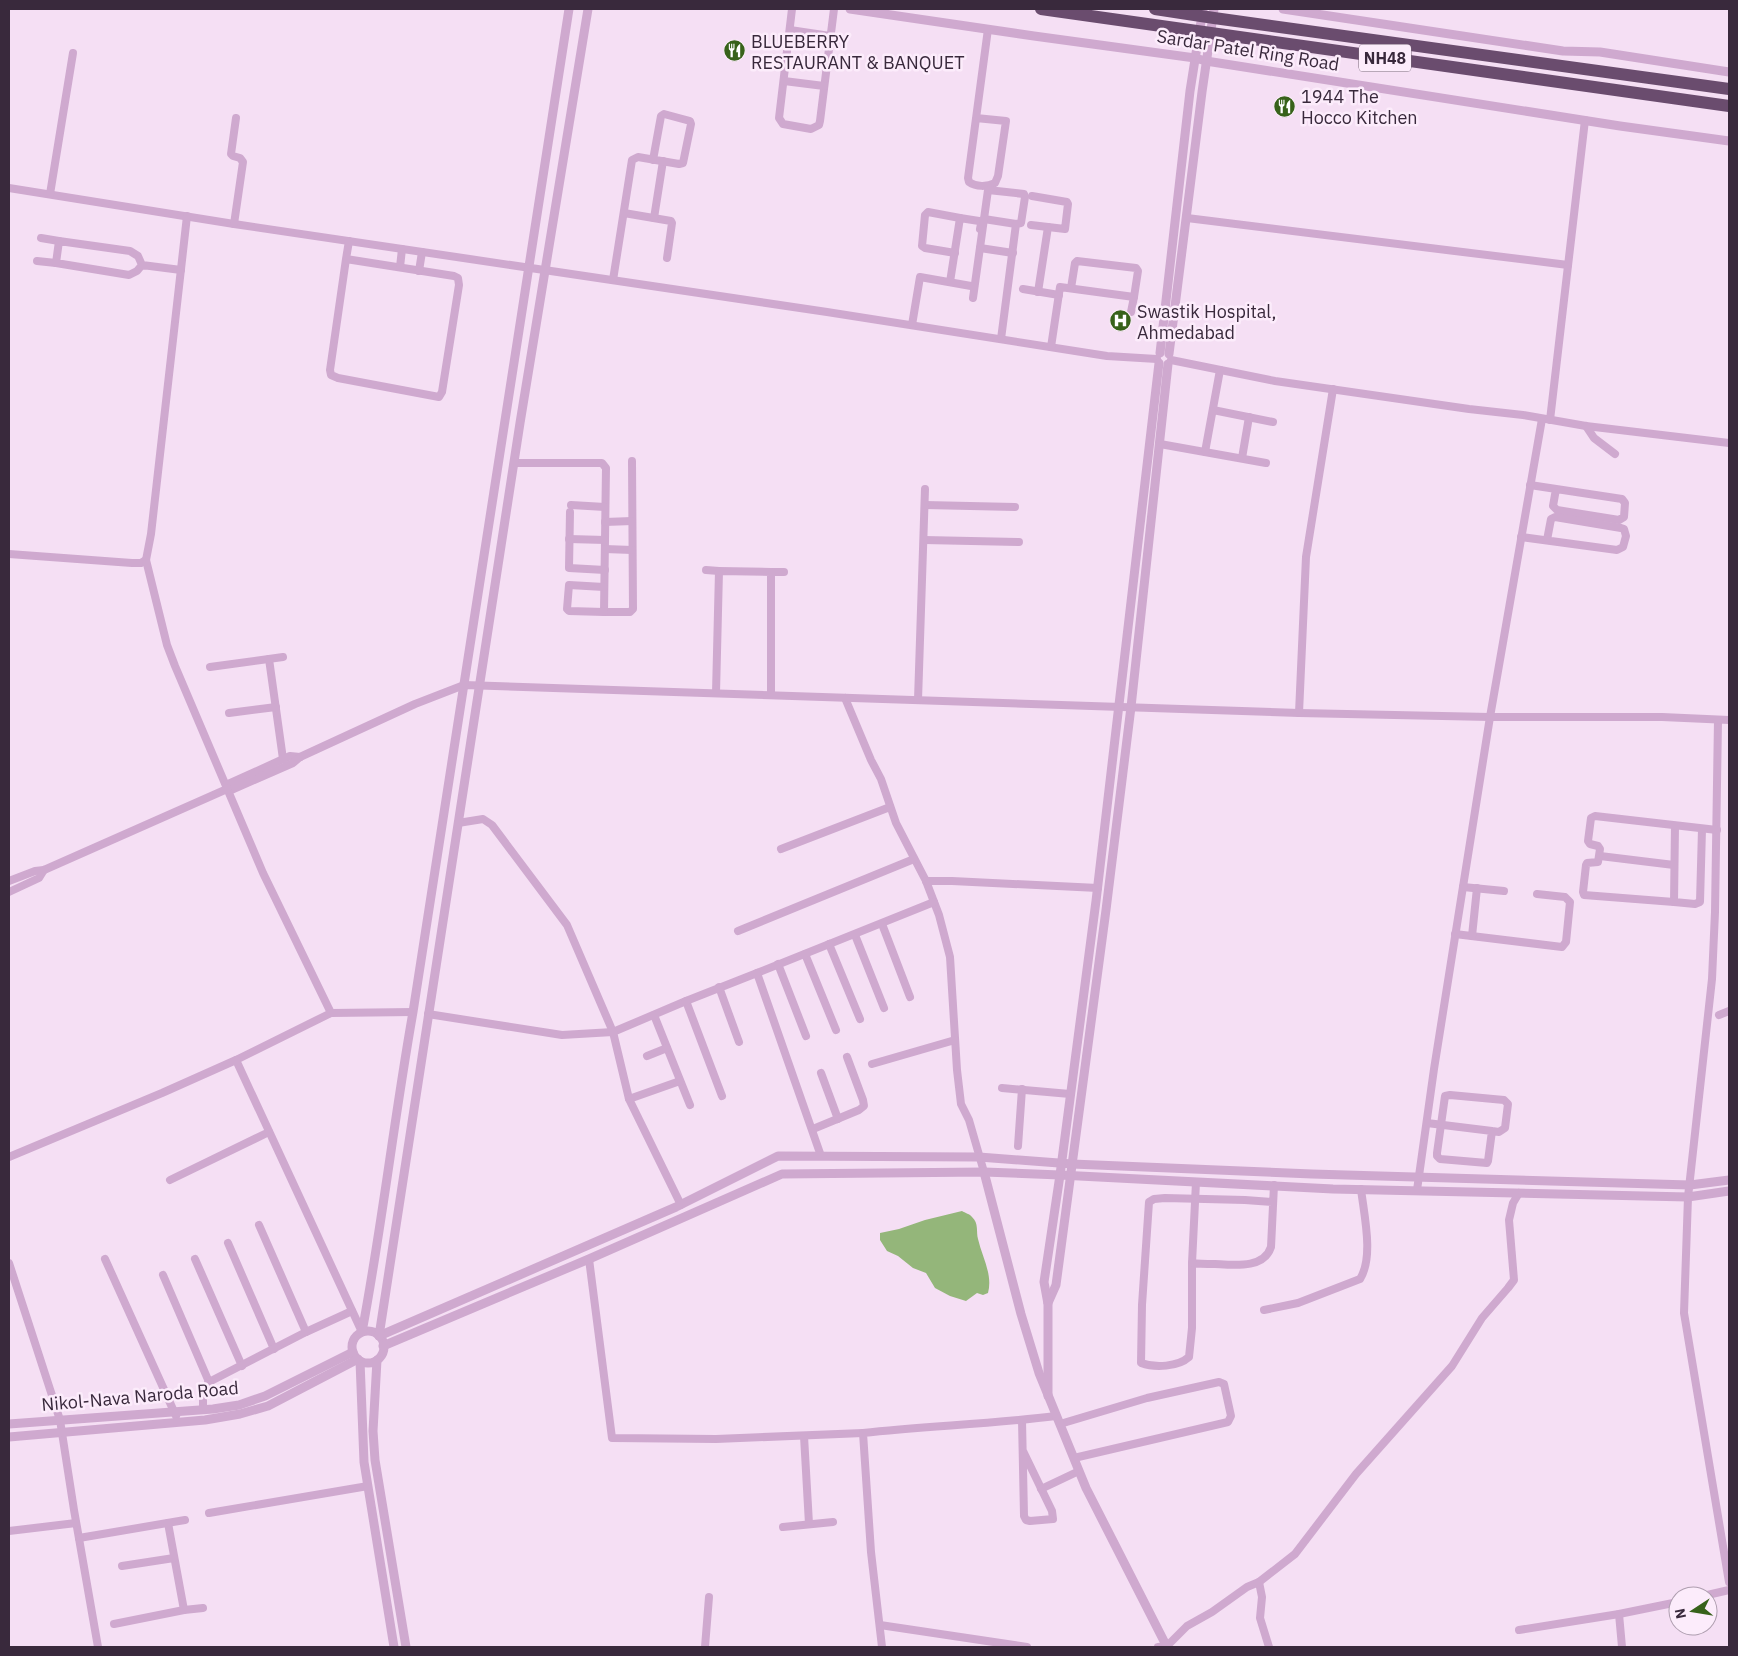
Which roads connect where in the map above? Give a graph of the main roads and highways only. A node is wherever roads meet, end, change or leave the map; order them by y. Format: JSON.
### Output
{"nodes":[{"id":1,"x":1042,"y":9,"type":"edge"},
{"id":2,"x":1155,"y":9,"type":"edge"},
{"id":3,"x":1208,"y":13,"type":"edge"},
{"id":4,"x":1729,"y":89,"type":"edge"},
{"id":5,"x":1729,"y":106,"type":"edge"}],
"edges":[{"from":1,"to":5,"type":"highway","name":"Sardar Patel Ring Road","number":"NH48"},
{"from":2,"to":3,"type":"highway","name":"Sardar Patel Ring Road","number":"NH48"},
{"from":3,"to":4,"type":"highway","name":"Sardar Patel Ring Road","number":"NH48"}]}
